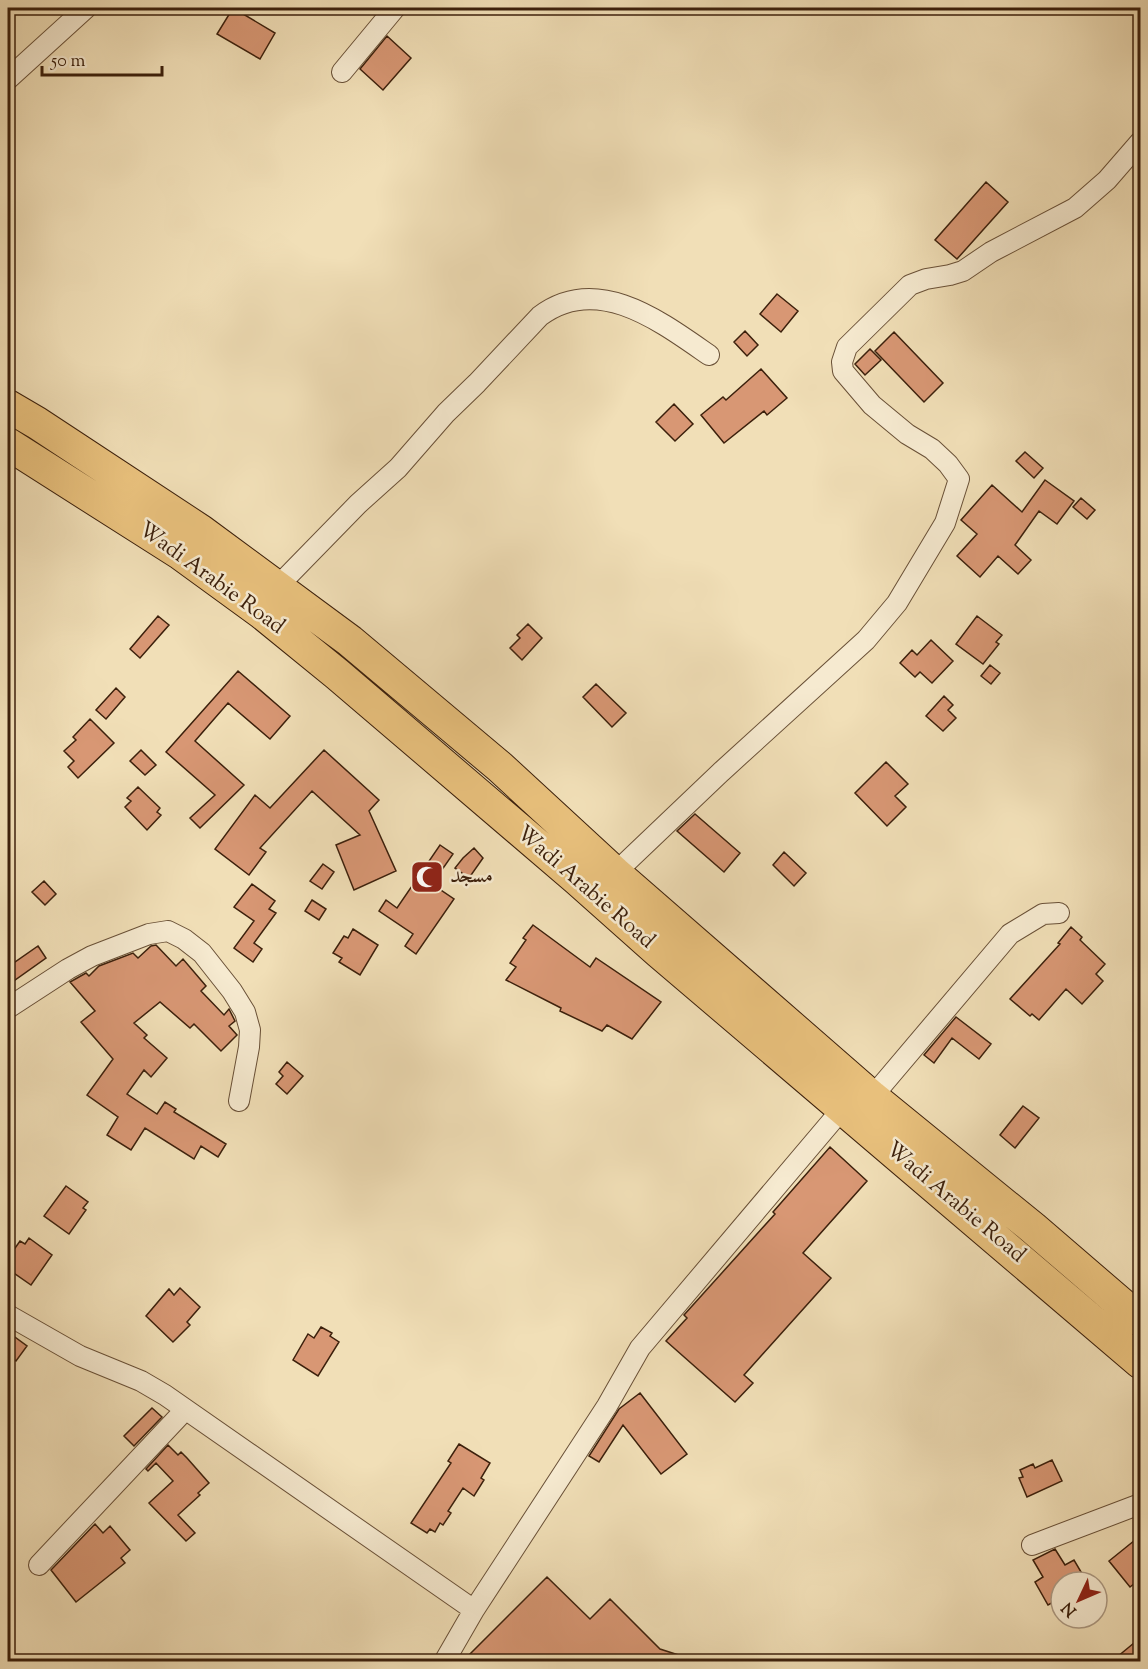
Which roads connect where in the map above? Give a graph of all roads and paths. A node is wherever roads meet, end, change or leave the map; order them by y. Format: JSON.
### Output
{"nodes":[{"id":1,"x":86,"y":8,"type":"edge"},
{"id":2,"x":395,"y":8,"type":"edge"},
{"id":3,"x":342,"y":72,"type":"dead end"},
{"id":4,"x":8,"y":79,"type":"edge"},
{"id":5,"x":1140,"y":142,"type":"edge"},
{"id":6,"x":709,"y":355,"type":"dead end"},
{"id":7,"x":8,"y":406,"type":"edge"},
{"id":8,"x":8,"y":444,"type":"edge"},
{"id":9,"x":277,"y":587,"type":"junction"},
{"id":10,"x":615,"y":873,"type":"junction"},
{"id":11,"x":1059,"y":913,"type":"dead end"},
{"id":12,"x":8,"y":1008,"type":"edge"},
{"id":13,"x":872,"y":1097,"type":"junction"},
{"id":14,"x":239,"y":1101,"type":"dead end"},
{"id":15,"x":843,"y":1108,"type":"junction"},
{"id":16,"x":8,"y":1315,"type":"edge"},
{"id":17,"x":1140,"y":1320,"type":"edge"},
{"id":18,"x":1140,"y":1362,"type":"edge"},
{"id":19,"x":185,"y":1410,"type":"junction"},
{"id":20,"x":1140,"y":1504,"type":"edge"},
{"id":21,"x":1032,"y":1545,"type":"dead end"},
{"id":22,"x":39,"y":1565,"type":"dead end"},
{"id":23,"x":474,"y":1610,"type":"junction"},
{"id":24,"x":444,"y":1662,"type":"edge"}],
"edges":[{"from":1,"to":4,"type":"street"},
{"from":2,"to":3,"type":"street"},
{"from":5,"to":10,"type":"street"},
{"from":6,"to":9,"type":"street"},
{"from":7,"to":9,"type":"highway","name":"Wadi Arabie Road"},
{"from":8,"to":15,"type":"highway","name":"Wadi Arabie Road"},
{"from":9,"to":10,"type":"highway","name":"Wadi Arabie Road"},
{"from":10,"to":13,"type":"highway","name":"Wadi Arabie Road"},
{"from":11,"to":13,"type":"street"},
{"from":12,"to":14,"type":"street"},
{"from":13,"to":17,"type":"highway","name":"Wadi Arabie Road"},
{"from":15,"to":18,"type":"highway","name":"Wadi Arabie Road"},
{"from":15,"to":23,"type":"street"},
{"from":16,"to":19,"type":"street"},
{"from":19,"to":22,"type":"street"},
{"from":19,"to":23,"type":"street"},
{"from":20,"to":21,"type":"street"},
{"from":23,"to":24,"type":"street"}]}
